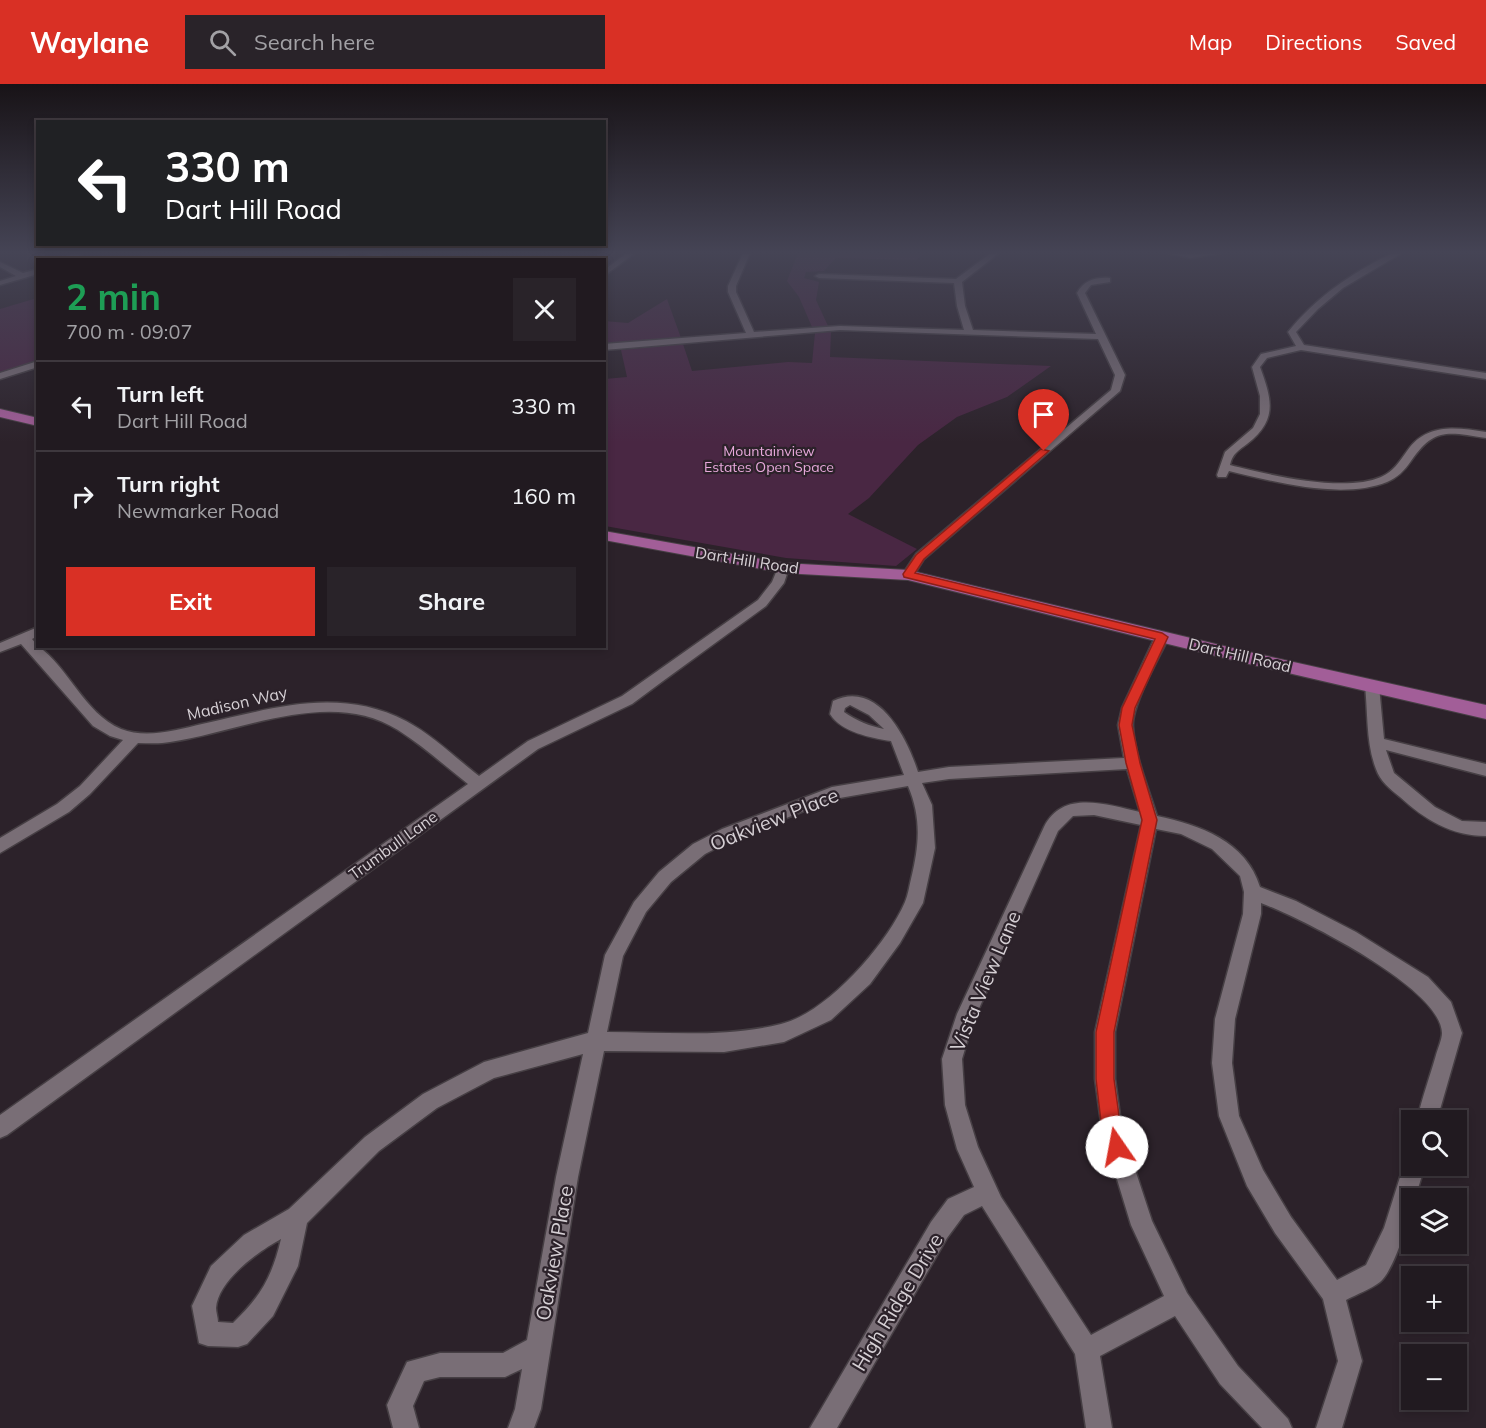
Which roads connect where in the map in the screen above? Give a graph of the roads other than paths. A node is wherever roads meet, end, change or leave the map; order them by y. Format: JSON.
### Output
{"nodes":[{"id":1,"x":743,"y":316,"type":"edge"},
{"id":2,"x":964,"y":316,"type":"edge"},
{"id":3,"x":1092,"y":316,"type":"edge"},
{"id":4,"x":1309,"y":316,"type":"edge"},
{"id":5,"x":969,"y":332,"type":"junction"},
{"id":6,"x":751,"y":334,"type":"junction"},
{"id":7,"x":1099,"y":337,"type":"junction"},
{"id":8,"x":606,"y":347,"type":"edge"},
{"id":9,"x":1301,"y":347,"type":"junction"},
{"id":10,"x":36,"y":365,"type":"edge"},
{"id":11,"x":0,"y":376,"type":"edge"},
{"id":12,"x":1486,"y":376,"type":"edge"},
{"id":13,"x":0,"y":412,"type":"edge"},
{"id":14,"x":36,"y":421,"type":"edge"},
{"id":15,"x":1486,"y":435,"type":"edge"},
{"id":16,"x":606,"y":535,"type":"edge"},
{"id":17,"x":783,"y":568,"type":"junction"},
{"id":18,"x":908,"y":574,"type":"junction"},
{"id":19,"x":36,"y":632,"type":"edge"},
{"id":20,"x":1162,"y":637,"type":"junction"},
{"id":21,"x":23,"y":638,"type":"junction"},
{"id":22,"x":0,"y":648,"type":"edge"},
{"id":23,"x":1372,"y":686,"type":"junction"},
{"id":24,"x":1486,"y":712,"type":"edge"},
{"id":25,"x":897,"y":736,"type":"dead end"},
{"id":26,"x":134,"y":738,"type":"junction"},
{"id":27,"x":1379,"y":743,"type":"junction"},
{"id":28,"x":1133,"y":763,"type":"junction"},
{"id":29,"x":1486,"y":770,"type":"edge"},
{"id":30,"x":913,"y":780,"type":"junction"},
{"id":31,"x":478,"y":783,"type":"junction"},
{"id":32,"x":1150,"y":820,"type":"junction"},
{"id":33,"x":1486,"y":829,"type":"edge"},
{"id":34,"x":0,"y":846,"type":"edge"},
{"id":35,"x":1253,"y":892,"type":"junction"},
{"id":36,"x":594,"y":1041,"type":"junction"},
{"id":37,"x":1430,"y":1110,"type":"edge"},
{"id":38,"x":0,"y":1128,"type":"edge"},
{"id":39,"x":1411,"y":1176,"type":"edge"},
{"id":40,"x":987,"y":1192,"type":"junction"},
{"id":41,"x":297,"y":1217,"type":"junction"},
{"id":42,"x":1333,"y":1294,"type":"junction"},
{"id":43,"x":1179,"y":1301,"type":"junction"},
{"id":44,"x":538,"y":1348,"type":"junction"},
{"id":45,"x":1087,"y":1350,"type":"junction"},
{"id":46,"x":406,"y":1428,"type":"edge"},
{"id":47,"x":520,"y":1428,"type":"edge"},
{"id":48,"x":823,"y":1428,"type":"edge"},
{"id":49,"x":1099,"y":1428,"type":"edge"},
{"id":50,"x":1279,"y":1428,"type":"edge"},
{"id":51,"x":1329,"y":1428,"type":"edge"}],
"edges":[{"from":1,"to":6,"type":"street"},
{"from":2,"to":5,"type":"street"},
{"from":3,"to":7,"type":"street"},
{"from":4,"to":9,"type":"street"},
{"from":5,"to":6,"type":"street"},
{"from":5,"to":7,"type":"street"},
{"from":6,"to":8,"type":"street"},
{"from":7,"to":18,"type":"street"},
{"from":9,"to":12,"type":"street"},
{"from":9,"to":15,"type":"street"},
{"from":10,"to":11,"type":"street"},
{"from":13,"to":14,"type":"main road"},
{"from":16,"to":17,"type":"main road","name":"Dart Hill Road"},
{"from":17,"to":18,"type":"main road","name":"Dart Hill Road"},
{"from":17,"to":31,"type":"street","name":"Trumbull Lane"},
{"from":18,"to":20,"type":"main road","name":"Dart Hill Road"},
{"from":19,"to":21,"type":"street"},
{"from":20,"to":23,"type":"main road","name":"Dart Hill Road"},
{"from":20,"to":28,"type":"street"},
{"from":21,"to":22,"type":"street"},
{"from":21,"to":26,"type":"street","name":"Madison Way"},
{"from":23,"to":24,"type":"main road","name":"Dart Hill Road"},
{"from":23,"to":27,"type":"street"},
{"from":25,"to":30,"type":"street"},
{"from":26,"to":31,"type":"street","name":"Madison Way"},
{"from":26,"to":34,"type":"street"},
{"from":27,"to":29,"type":"street"},
{"from":27,"to":33,"type":"street"},
{"from":28,"to":30,"type":"street","name":"Oakview Place"},
{"from":28,"to":32,"type":"street"},
{"from":30,"to":36,"type":"street","name":"Oakview Place"},
{"from":30,"to":36,"type":"street"},
{"from":31,"to":38,"type":"street","name":"Trumbull Lane"},
{"from":32,"to":35,"type":"street"},
{"from":32,"to":40,"type":"street","name":"Vista View Lane"},
{"from":32,"to":43,"type":"street"},
{"from":35,"to":37,"type":"street"},
{"from":35,"to":42,"type":"street"},
{"from":36,"to":41,"type":"street"},
{"from":36,"to":44,"type":"street","name":"Oakview Place"},
{"from":39,"to":42,"type":"street"},
{"from":40,"to":45,"type":"street","name":"Vista View Lane"},
{"from":40,"to":48,"type":"street","name":"High Ridge Drive"},
{"from":41,"to":41,"type":"street"},
{"from":42,"to":51,"type":"street"},
{"from":43,"to":45,"type":"street"},
{"from":43,"to":50,"type":"street"},
{"from":44,"to":46,"type":"street"},
{"from":44,"to":47,"type":"street","name":"Oakview Place"},
{"from":45,"to":49,"type":"street","name":"Vista View Lane"}]}
